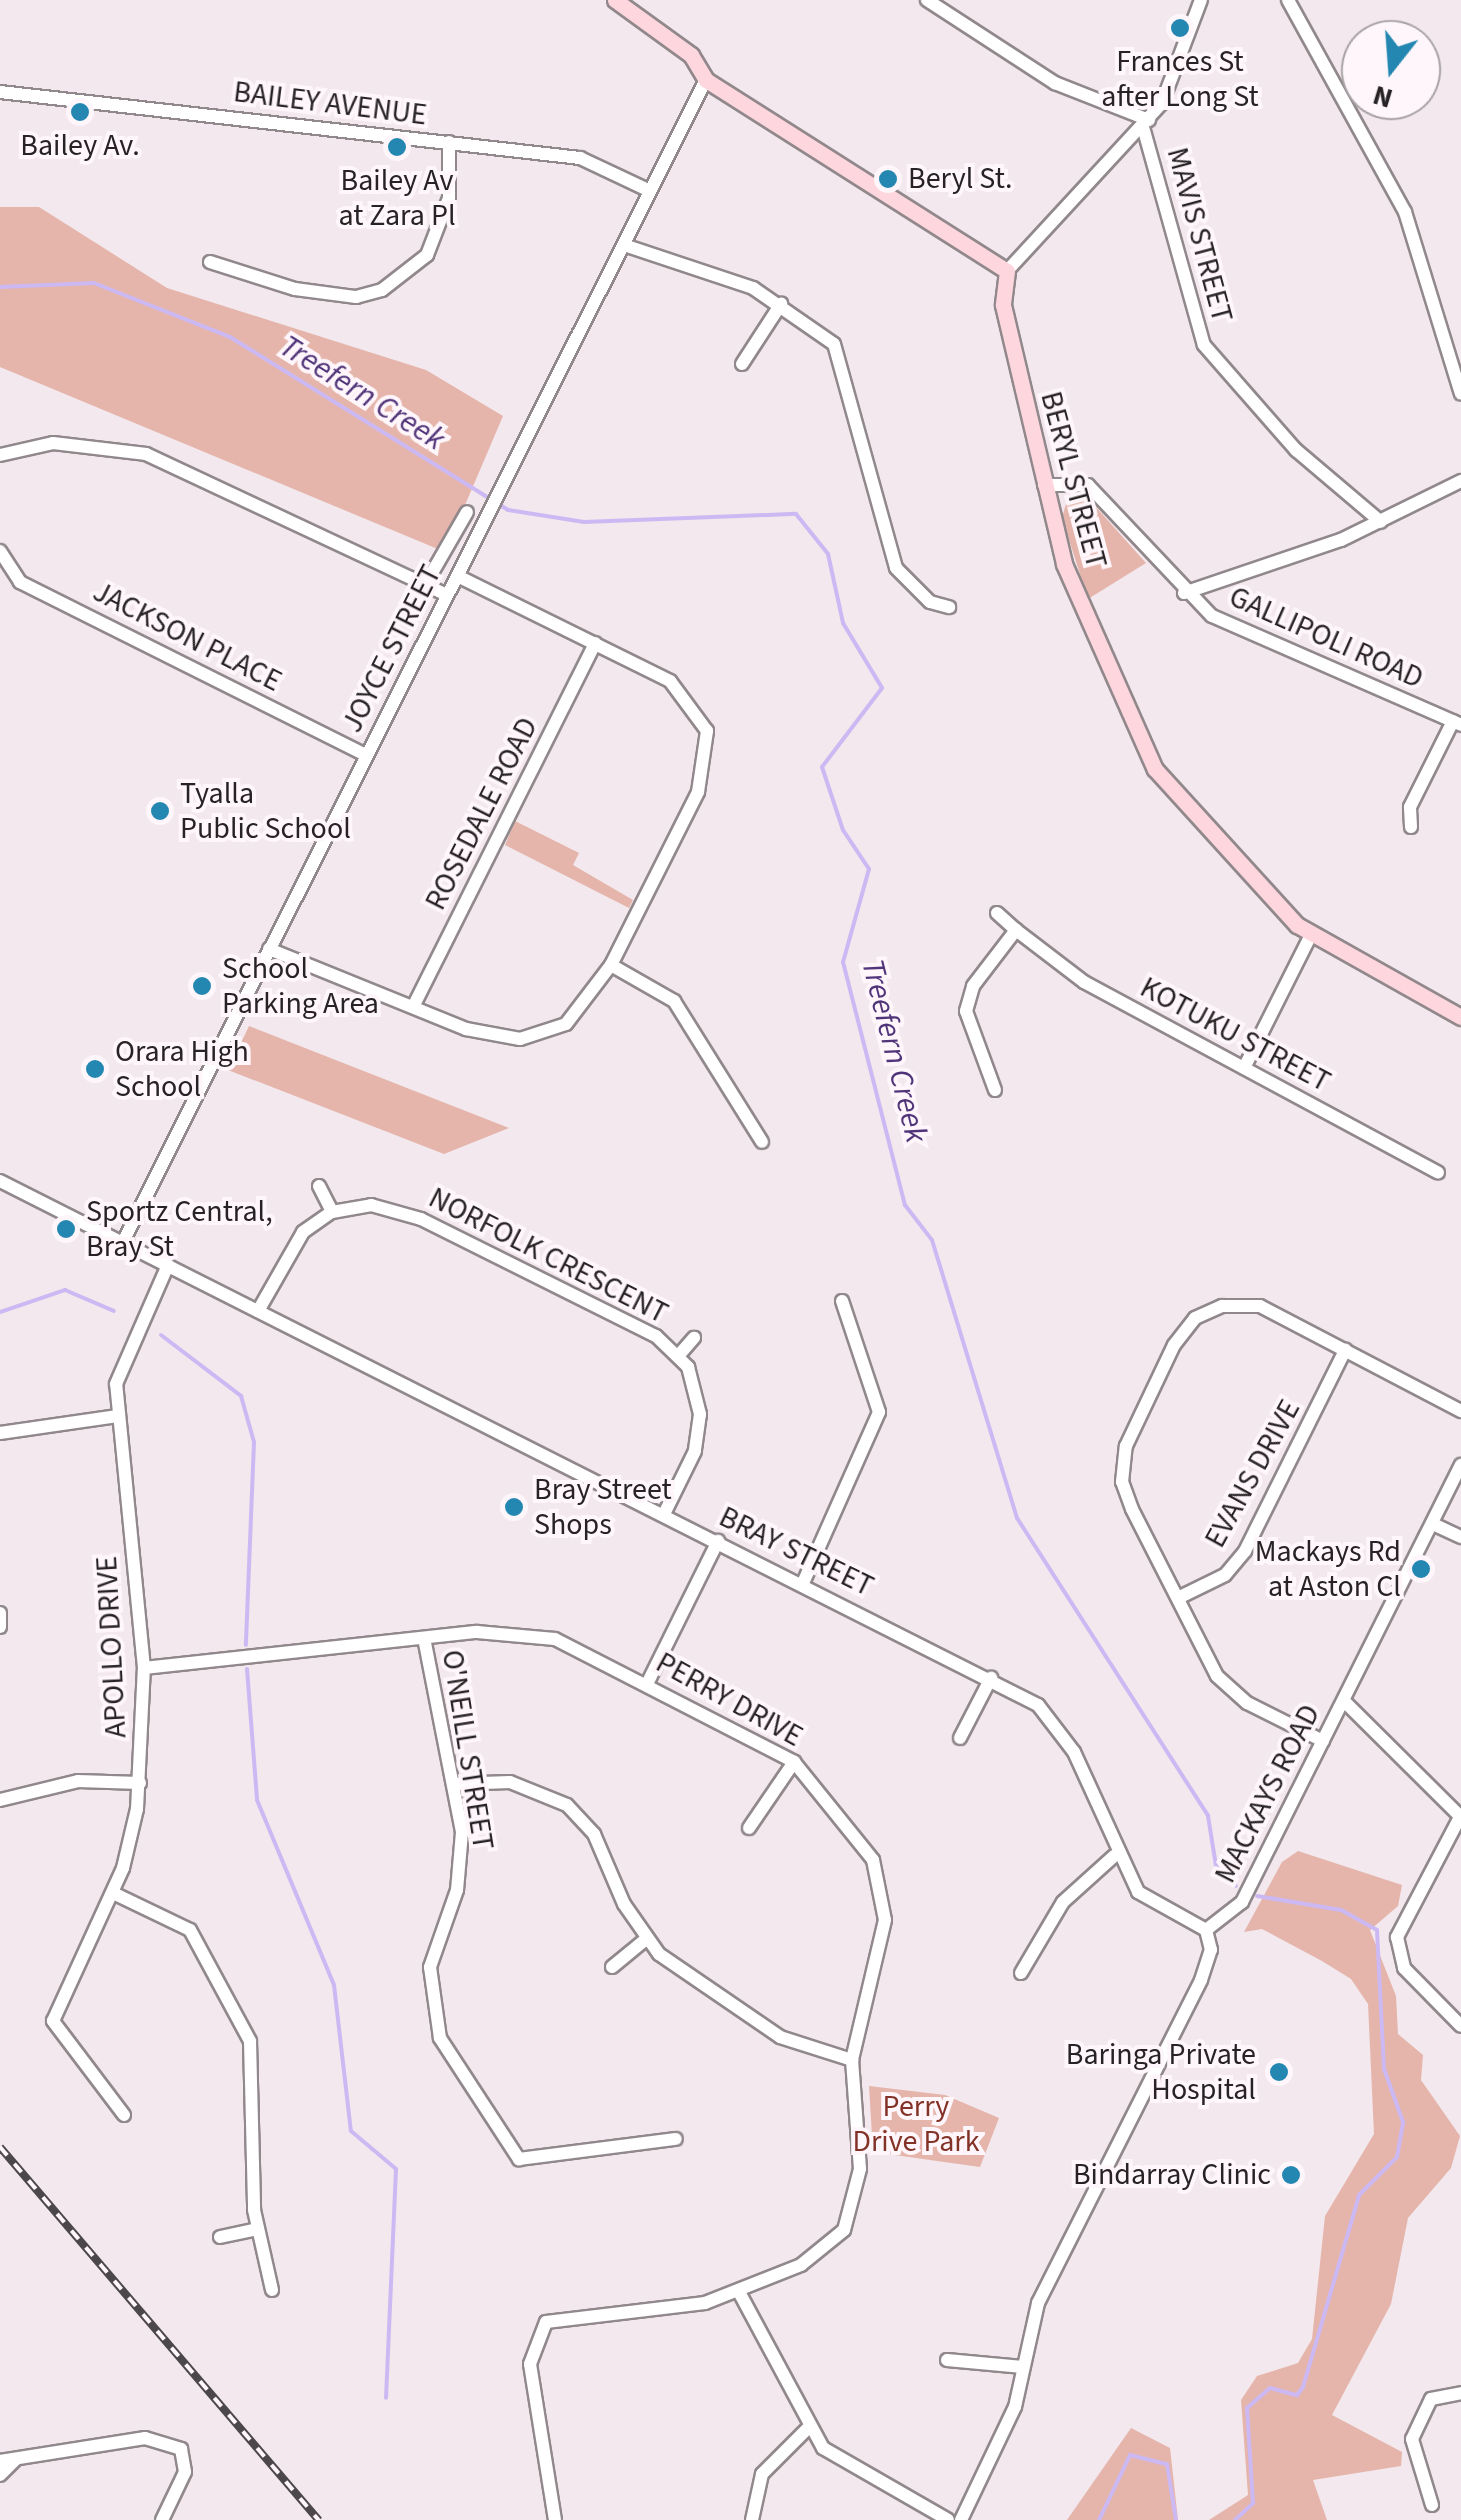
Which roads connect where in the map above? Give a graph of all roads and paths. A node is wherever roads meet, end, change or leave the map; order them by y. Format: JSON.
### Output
{"nodes":[{"id":1,"x":615,"y":0,"type":"edge"},
{"id":2,"x":928,"y":0,"type":"edge"},
{"id":3,"x":1201,"y":0,"type":"edge"},
{"id":4,"x":1288,"y":0,"type":"edge"},
{"id":5,"x":706,"y":80,"type":"junction"},
{"id":6,"x":0,"y":92,"type":"edge"},
{"id":7,"x":1146,"y":123,"type":"junction"},
{"id":8,"x":449,"y":142,"type":"junction"},
{"id":9,"x":648,"y":190,"type":"junction"},
{"id":10,"x":624,"y":245,"type":"junction"},
{"id":11,"x":210,"y":262,"type":"dead end"},
{"id":12,"x":1007,"y":271,"type":"junction"},
{"id":13,"x":781,"y":304,"type":"junction"},
{"id":14,"x":742,"y":364,"type":"dead end"},
{"id":15,"x":1461,"y":394,"type":"edge"},
{"id":16,"x":0,"y":455,"type":"edge"},
{"id":17,"x":1461,"y":482,"type":"edge"},
{"id":18,"x":1044,"y":485,"type":"junction"},
{"id":19,"x":467,"y":512,"type":"dead end"},
{"id":20,"x":1380,"y":522,"type":"junction"},
{"id":21,"x":0,"y":551,"type":"edge"},
{"id":22,"x":458,"y":576,"type":"junction"},
{"id":23,"x":425,"y":584,"type":"junction"},
{"id":24,"x":1184,"y":594,"type":"junction"},
{"id":25,"x":447,"y":595,"type":"junction"},
{"id":26,"x":949,"y":607,"type":"dead end"},
{"id":27,"x":595,"y":644,"type":"junction"},
{"id":28,"x":1457,"y":723,"type":"edge"},
{"id":29,"x":366,"y":755,"type":"junction"},
{"id":30,"x":1411,"y":827,"type":"dead end"},
{"id":31,"x":997,"y":913,"type":"dead end"},
{"id":32,"x":1016,"y":930,"type":"junction"},
{"id":33,"x":1310,"y":935,"type":"junction"},
{"id":34,"x":269,"y":949,"type":"junction"},
{"id":35,"x":611,"y":965,"type":"junction"},
{"id":36,"x":413,"y":1007,"type":"junction"},
{"id":37,"x":1461,"y":1017,"type":"edge"},
{"id":38,"x":1244,"y":1068,"type":"junction"},
{"id":39,"x":995,"y":1090,"type":"dead end"},
{"id":40,"x":762,"y":1142,"type":"dead end"},
{"id":41,"x":1438,"y":1173,"type":"dead end"},
{"id":42,"x":0,"y":1181,"type":"edge"},
{"id":43,"x":319,"y":1186,"type":"dead end"},
{"id":44,"x":332,"y":1212,"type":"junction"},
{"id":45,"x":123,"y":1242,"type":"junction"},
{"id":46,"x":168,"y":1265,"type":"junction"},
{"id":47,"x":842,"y":1301,"type":"dead end"},
{"id":48,"x":258,"y":1311,"type":"junction"},
{"id":49,"x":694,"y":1338,"type":"dead end"},
{"id":50,"x":1345,"y":1350,"type":"junction"},
{"id":51,"x":680,"y":1355,"type":"junction"},
{"id":52,"x":1461,"y":1410,"type":"edge"},
{"id":53,"x":118,"y":1416,"type":"junction"},
{"id":54,"x":0,"y":1433,"type":"edge"},
{"id":55,"x":1461,"y":1465,"type":"edge"},
{"id":56,"x":664,"y":1514,"type":"junction"},
{"id":57,"x":1433,"y":1524,"type":"junction"},
{"id":58,"x":1461,"y":1537,"type":"edge"},
{"id":59,"x":718,"y":1541,"type":"junction"},
{"id":60,"x":803,"y":1583,"type":"junction"},
{"id":61,"x":1180,"y":1597,"type":"junction"},
{"id":62,"x":0,"y":1613,"type":"edge"},
{"id":63,"x":0,"y":1627,"type":"edge"},
{"id":64,"x":424,"y":1638,"type":"junction"},
{"id":65,"x":144,"y":1668,"type":"junction"},
{"id":66,"x":991,"y":1678,"type":"junction"},
{"id":67,"x":648,"y":1684,"type":"junction"},
{"id":68,"x":1344,"y":1701,"type":"junction"},
{"id":69,"x":960,"y":1738,"type":"dead end"},
{"id":70,"x":1323,"y":1741,"type":"junction"},
{"id":71,"x":794,"y":1762,"type":"junction"},
{"id":72,"x":140,"y":1784,"type":"junction"},
{"id":73,"x":453,"y":1784,"type":"junction"},
{"id":74,"x":0,"y":1800,"type":"edge"},
{"id":75,"x":1461,"y":1817,"type":"edge"},
{"id":76,"x":749,"y":1828,"type":"dead end"},
{"id":77,"x":1114,"y":1856,"type":"junction"},
{"id":78,"x":113,"y":1893,"type":"junction"},
{"id":79,"x":1206,"y":1930,"type":"junction"},
{"id":80,"x":646,"y":1939,"type":"junction"},
{"id":81,"x":612,"y":1967,"type":"dead end"},
{"id":82,"x":1021,"y":1973,"type":"dead end"},
{"id":83,"x":1461,"y":2026,"type":"edge"},
{"id":84,"x":852,"y":2060,"type":"junction"},
{"id":85,"x":124,"y":2115,"type":"dead end"},
{"id":86,"x":676,"y":2139,"type":"dead end"},
{"id":87,"x":257,"y":2229,"type":"junction"},
{"id":88,"x":220,"y":2238,"type":"dead end"},
{"id":89,"x":272,"y":2290,"type":"dead end"},
{"id":90,"x":740,"y":2292,"type":"junction"},
{"id":91,"x":948,"y":2360,"type":"dead end"},
{"id":92,"x":1023,"y":2367,"type":"junction"},
{"id":93,"x":1461,"y":2394,"type":"edge"},
{"id":94,"x":808,"y":2429,"type":"junction"},
{"id":95,"x":15,"y":2460,"type":"junction"},
{"id":96,"x":0,"y":2461,"type":"edge"},
{"id":97,"x":0,"y":2475,"type":"edge"},
{"id":98,"x":1432,"y":2505,"type":"dead end"},
{"id":99,"x":162,"y":2520,"type":"edge"},
{"id":100,"x":555,"y":2520,"type":"edge"},
{"id":101,"x":752,"y":2520,"type":"edge"},
{"id":102,"x":948,"y":2520,"type":"edge"},
{"id":103,"x":961,"y":2520,"type":"edge"}],
"edges":[{"from":1,"to":5,"type":"main road"},
{"from":2,"to":7,"type":"street"},
{"from":3,"to":7,"type":"street"},
{"from":4,"to":15,"type":"street"},
{"from":5,"to":9,"type":"street","name":"JOYCE STREET"},
{"from":5,"to":12,"type":"main road"},
{"from":6,"to":8,"type":"street","name":"BAILEY AVENUE"},
{"from":7,"to":12,"type":"street"},
{"from":7,"to":20,"type":"street","name":"MAVIS STREET"},
{"from":8,"to":9,"type":"street","name":"BAILEY AVENUE"},
{"from":8,"to":11,"type":"street"},
{"from":9,"to":10,"type":"street","name":"JOYCE STREET"},
{"from":10,"to":13,"type":"street"},
{"from":10,"to":22,"type":"street","name":"JOYCE STREET"},
{"from":12,"to":18,"type":"main road","name":"BERYL STREET"},
{"from":13,"to":14,"type":"street"},
{"from":13,"to":26,"type":"street"},
{"from":16,"to":23,"type":"street"},
{"from":17,"to":20,"type":"street"},
{"from":18,"to":24,"type":"street","name":"GALLIPOLI ROAD"},
{"from":18,"to":33,"type":"main road","name":"BERYL STREET"},
{"from":19,"to":23,"type":"street"},
{"from":20,"to":24,"type":"street"},
{"from":21,"to":29,"type":"street","name":"JACKSON PLACE"},
{"from":22,"to":25,"type":"street","name":"JOYCE STREET"},
{"from":22,"to":27,"type":"street"},
{"from":23,"to":25,"type":"street"},
{"from":24,"to":28,"type":"street","name":"GALLIPOLI ROAD"},
{"from":25,"to":29,"type":"street","name":"JOYCE STREET"},
{"from":27,"to":35,"type":"street"},
{"from":27,"to":36,"type":"street","name":"ROSEDALE ROAD"},
{"from":28,"to":30,"type":"street"},
{"from":29,"to":34,"type":"street","name":"JOYCE STREET"},
{"from":31,"to":32,"type":"street","name":"KOTUKU STREET"},
{"from":32,"to":38,"type":"street","name":"KOTUKU STREET"},
{"from":32,"to":39,"type":"street"},
{"from":33,"to":37,"type":"main road","name":"BERYL STREET"},
{"from":33,"to":38,"type":"street"},
{"from":34,"to":36,"type":"street"},
{"from":34,"to":45,"type":"street","name":"JOYCE STREET"},
{"from":35,"to":36,"type":"street"},
{"from":35,"to":40,"type":"street"},
{"from":38,"to":41,"type":"street","name":"KOTUKU STREET"},
{"from":42,"to":45,"type":"street","name":"BRAY STREET"},
{"from":43,"to":44,"type":"street"},
{"from":44,"to":48,"type":"street"},
{"from":44,"to":51,"type":"street","name":"NORFOLK CRESCENT"},
{"from":45,"to":46,"type":"street","name":"BRAY STREET"},
{"from":46,"to":48,"type":"street","name":"BRAY STREET"},
{"from":46,"to":53,"type":"street","name":"APOLLO DRIVE"},
{"from":47,"to":60,"type":"street"},
{"from":48,"to":56,"type":"street","name":"BRAY STREET"},
{"from":49,"to":51,"type":"street","name":"NORFOLK CRESCENT"},
{"from":50,"to":52,"type":"street"},
{"from":50,"to":61,"type":"street","name":"EVANS DRIVE"},
{"from":50,"to":61,"type":"street"},
{"from":51,"to":56,"type":"street","name":"NORFOLK CRESCENT"},
{"from":53,"to":54,"type":"street"},
{"from":53,"to":65,"type":"street","name":"APOLLO DRIVE"},
{"from":55,"to":57,"type":"street","name":"MACKAYS ROAD"},
{"from":56,"to":59,"type":"street","name":"BRAY STREET"},
{"from":57,"to":58,"type":"street"},
{"from":57,"to":68,"type":"street","name":"MACKAYS ROAD"},
{"from":59,"to":60,"type":"street","name":"BRAY STREET"},
{"from":59,"to":67,"type":"street"},
{"from":60,"to":66,"type":"street","name":"BRAY STREET"},
{"from":61,"to":70,"type":"street"},
{"from":62,"to":63,"type":"street"},
{"from":64,"to":65,"type":"street","name":"PERRY DRIVE"},
{"from":64,"to":67,"type":"street","name":"PERRY DRIVE"},
{"from":64,"to":73,"type":"street","name":"O'NEILL STREET"},
{"from":65,"to":72,"type":"street","name":"APOLLO DRIVE"},
{"from":66,"to":69,"type":"street"},
{"from":66,"to":77,"type":"street","name":"BRAY STREET"},
{"from":67,"to":71,"type":"street","name":"PERRY DRIVE"},
{"from":68,"to":70,"type":"street","name":"MACKAYS ROAD"},
{"from":68,"to":75,"type":"street"},
{"from":70,"to":79,"type":"street","name":"MACKAYS ROAD"},
{"from":71,"to":76,"type":"street"},
{"from":71,"to":84,"type":"street","name":"PERRY DRIVE"},
{"from":72,"to":74,"type":"street"},
{"from":72,"to":78,"type":"street","name":"APOLLO DRIVE"},
{"from":73,"to":80,"type":"street"},
{"from":73,"to":86,"type":"street","name":"O'NEILL STREET"},
{"from":75,"to":83,"type":"street"},
{"from":77,"to":79,"type":"street","name":"BRAY STREET"},
{"from":77,"to":82,"type":"street"},
{"from":78,"to":85,"type":"street","name":"APOLLO DRIVE"},
{"from":78,"to":87,"type":"street"},
{"from":79,"to":92,"type":"street"},
{"from":80,"to":81,"type":"street"},
{"from":80,"to":84,"type":"street"},
{"from":84,"to":90,"type":"street","name":"PERRY DRIVE"},
{"from":87,"to":88,"type":"street"},
{"from":87,"to":89,"type":"street"},
{"from":90,"to":94,"type":"street"},
{"from":90,"to":100,"type":"street","name":"PERRY DRIVE"},
{"from":91,"to":92,"type":"street"},
{"from":92,"to":103,"type":"street"},
{"from":93,"to":98,"type":"street"},
{"from":94,"to":101,"type":"street"},
{"from":94,"to":102,"type":"street"},
{"from":95,"to":96,"type":"street"},
{"from":95,"to":97,"type":"street"},
{"from":95,"to":99,"type":"street"}]}
